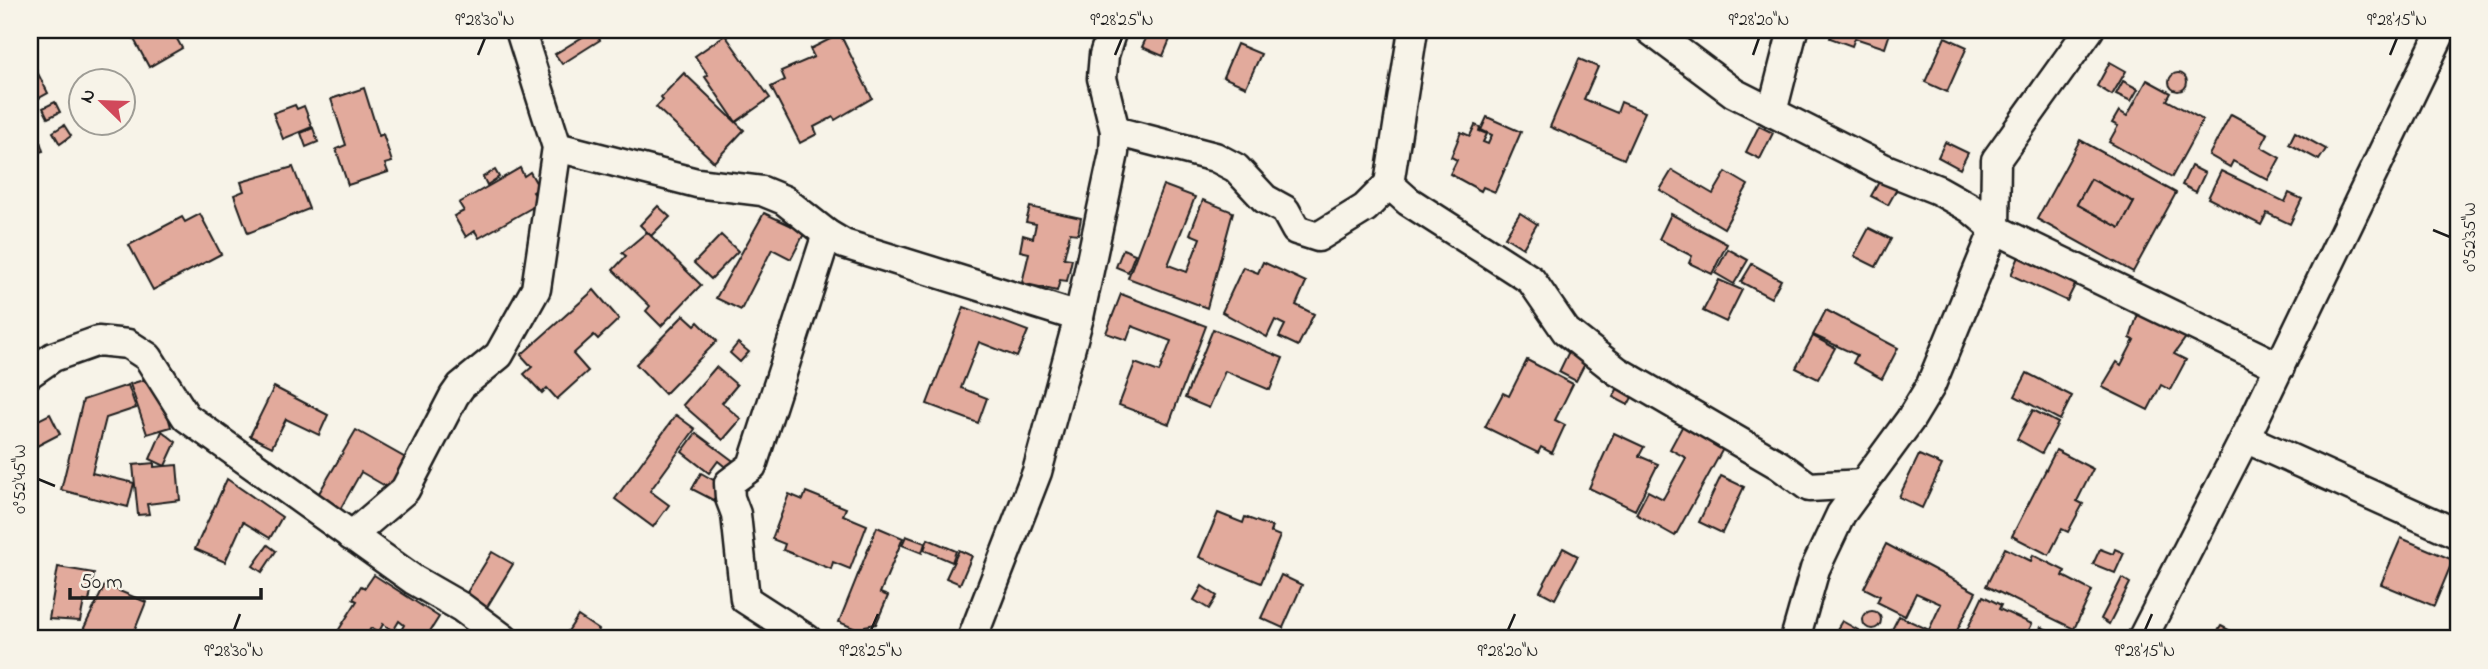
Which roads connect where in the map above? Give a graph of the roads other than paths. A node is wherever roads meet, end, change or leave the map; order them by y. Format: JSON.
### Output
{"nodes":[{"id":1,"x":520,"y":30,"type":"edge"},
{"id":2,"x":1112,"y":30,"type":"edge"},
{"id":3,"x":1413,"y":30,"type":"edge"},
{"id":4,"x":1650,"y":30,"type":"edge"},
{"id":5,"x":1793,"y":30,"type":"edge"},
{"id":6,"x":2089,"y":30,"type":"edge"},
{"id":7,"x":2442,"y":30,"type":"edge"},
{"id":8,"x":1772,"y":112,"type":"junction"},
{"id":9,"x":1115,"y":131,"type":"junction"},
{"id":10,"x":557,"y":146,"type":"junction"},
{"id":11,"x":1389,"y":184,"type":"junction"},
{"id":12,"x":1995,"y":229,"type":"junction"},
{"id":13,"x":827,"y":234,"type":"junction"},
{"id":14,"x":1079,"y":317,"type":"junction"},
{"id":15,"x":2280,"y":367,"type":"junction"},
{"id":16,"x":30,"y":373,"type":"edge"},
{"id":17,"x":2245,"y":438,"type":"junction"},
{"id":18,"x":1863,"y":484,"type":"junction"},
{"id":19,"x":2458,"y":534,"type":"edge"},
{"id":20,"x":351,"y":536,"type":"junction"},
{"id":21,"x":505,"y":639,"type":"edge"},
{"id":22,"x":807,"y":639,"type":"edge"},
{"id":23,"x":972,"y":639,"type":"edge"},
{"id":24,"x":1795,"y":639,"type":"edge"},
{"id":25,"x":2142,"y":639,"type":"edge"}],
"edges":[{"from":1,"to":10,"type":"street"},
{"from":2,"to":9,"type":"street"},
{"from":3,"to":11,"type":"street"},
{"from":4,"to":8,"type":"street"},
{"from":5,"to":8,"type":"street"},
{"from":6,"to":12,"type":"street"},
{"from":7,"to":15,"type":"street"},
{"from":8,"to":12,"type":"street"},
{"from":9,"to":11,"type":"street"},
{"from":9,"to":14,"type":"street"},
{"from":10,"to":13,"type":"street"},
{"from":10,"to":20,"type":"street"},
{"from":11,"to":18,"type":"street"},
{"from":12,"to":15,"type":"street"},
{"from":12,"to":18,"type":"street"},
{"from":13,"to":14,"type":"street"},
{"from":13,"to":22,"type":"street"},
{"from":14,"to":23,"type":"street"},
{"from":15,"to":17,"type":"street"},
{"from":16,"to":20,"type":"street"},
{"from":17,"to":19,"type":"street"},
{"from":17,"to":25,"type":"street"},
{"from":18,"to":24,"type":"street"},
{"from":20,"to":21,"type":"street"}]}
